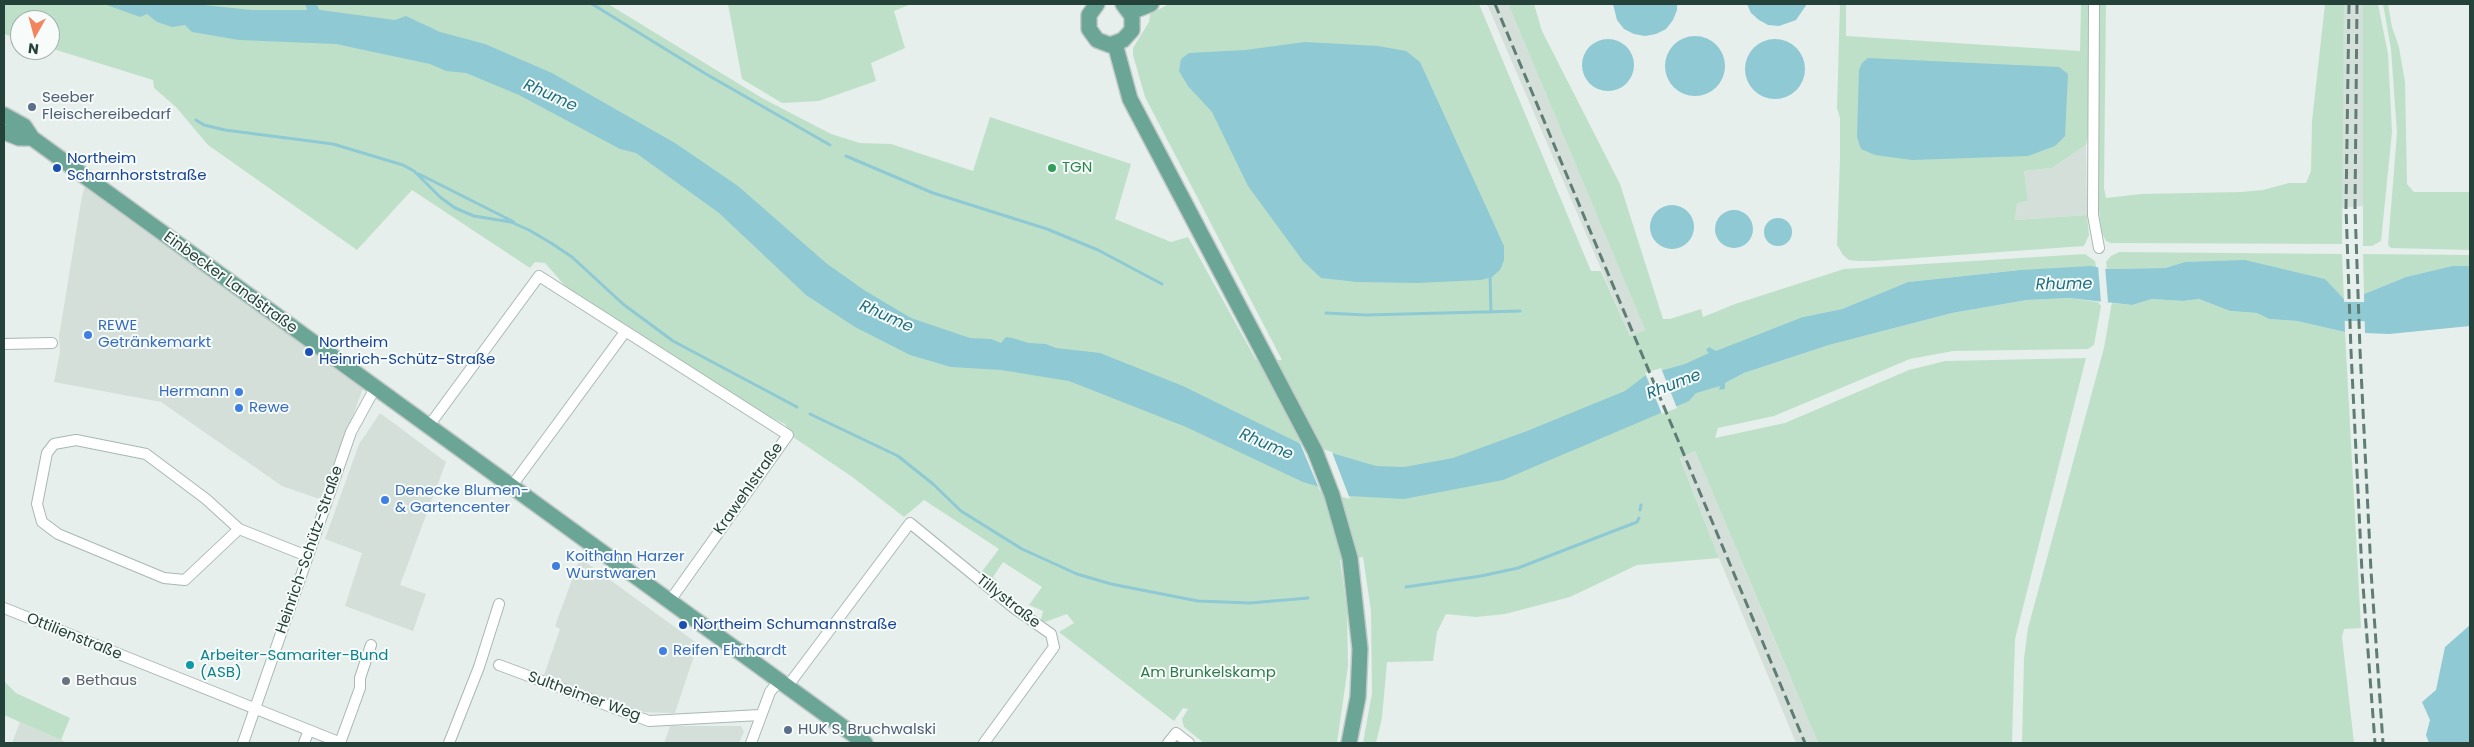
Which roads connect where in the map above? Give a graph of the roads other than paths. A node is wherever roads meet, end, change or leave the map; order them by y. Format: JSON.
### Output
{"nodes":[{"id":1,"x":1097,"y":4,"type":"edge"},
{"id":2,"x":1151,"y":4,"type":"edge"},
{"id":3,"x":2094,"y":4,"type":"edge"},
{"id":4,"x":1127,"y":8,"type":"edge"},
{"id":5,"x":1115,"y":44,"type":"junction"},
{"id":6,"x":4,"y":115,"type":"edge"},
{"id":7,"x":4,"y":132,"type":"edge"},
{"id":8,"x":32,"y":138,"type":"junction"},
{"id":9,"x":2098,"y":248,"type":"dead end"},
{"id":10,"x":625,"y":332,"type":"junction"},
{"id":11,"x":52,"y":343,"type":"dead end"},
{"id":12,"x":4,"y":344,"type":"edge"},
{"id":13,"x":375,"y":388,"type":"junction"},
{"id":14,"x":428,"y":427,"type":"junction"},
{"id":15,"x":511,"y":487,"type":"junction"},
{"id":16,"x":239,"y":529,"type":"junction"},
{"id":17,"x":308,"y":556,"type":"junction"},
{"id":18,"x":670,"y":602,"type":"junction"},
{"id":19,"x":499,"y":604,"type":"dead end"},
{"id":20,"x":4,"y":608,"type":"edge"},
{"id":21,"x":371,"y":646,"type":"dead end"},
{"id":22,"x":499,"y":665,"type":"dead end"},
{"id":23,"x":783,"y":684,"type":"junction"},
{"id":24,"x":255,"y":710,"type":"junction"},
{"id":25,"x":760,"y":715,"type":"junction"},
{"id":26,"x":309,"y":730,"type":"junction"},
{"id":27,"x":243,"y":743,"type":"edge"},
{"id":28,"x":304,"y":743,"type":"edge"},
{"id":29,"x":340,"y":743,"type":"edge"},
{"id":30,"x":449,"y":743,"type":"edge"},
{"id":31,"x":751,"y":743,"type":"edge"},
{"id":32,"x":865,"y":743,"type":"edge"},
{"id":33,"x":984,"y":743,"type":"edge"},
{"id":34,"x":1168,"y":743,"type":"edge"},
{"id":35,"x":1189,"y":743,"type":"edge"},
{"id":36,"x":1349,"y":743,"type":"edge"}],
"edges":[{"from":1,"to":5,"type":"main road"},
{"from":2,"to":4,"type":"main road"},
{"from":3,"to":9,"type":"street"},
{"from":4,"to":5,"type":"main road"},
{"from":5,"to":36,"type":"main road"},
{"from":6,"to":8,"type":"main road","name":"Einbecker Landstraße"},
{"from":7,"to":8,"type":"main road","name":"Einbecker Landstraße"},
{"from":8,"to":13,"type":"main road","name":"Einbecker Landstraße"},
{"from":10,"to":14,"type":"street"},
{"from":10,"to":15,"type":"street"},
{"from":10,"to":18,"type":"street","name":"Krawehlstraße"},
{"from":11,"to":12,"type":"street"},
{"from":13,"to":14,"type":"main road","name":"Einbecker Landstraße"},
{"from":13,"to":17,"type":"street","name":"Heinrich-Schütz-Straße"},
{"from":14,"to":15,"type":"main road","name":"Einbecker Landstraße"},
{"from":15,"to":18,"type":"main road","name":"Einbecker Landstraße"},
{"from":16,"to":16,"type":"street"},
{"from":16,"to":17,"type":"street"},
{"from":17,"to":24,"type":"street","name":"Heinrich-Schütz-Straße"},
{"from":18,"to":23,"type":"main road","name":"Einbecker Landstraße"},
{"from":19,"to":30,"type":"street"},
{"from":20,"to":24,"type":"street","name":"Ottilienstraße"},
{"from":21,"to":29,"type":"street"},
{"from":22,"to":25,"type":"street","name":"Sultheimer Weg"},
{"from":23,"to":25,"type":"street"},
{"from":23,"to":32,"type":"main road","name":"Einbecker Landstraße"},
{"from":23,"to":33,"type":"street","name":"Tillystraße"},
{"from":24,"to":26,"type":"street","name":"Ottilienstraße"},
{"from":24,"to":27,"type":"street","name":"Heinrich-Schütz-Straße"},
{"from":25,"to":31,"type":"street"},
{"from":26,"to":28,"type":"street"},
{"from":26,"to":29,"type":"street","name":"Ottilienstraße"},
{"from":34,"to":35,"type":"street"}]}
